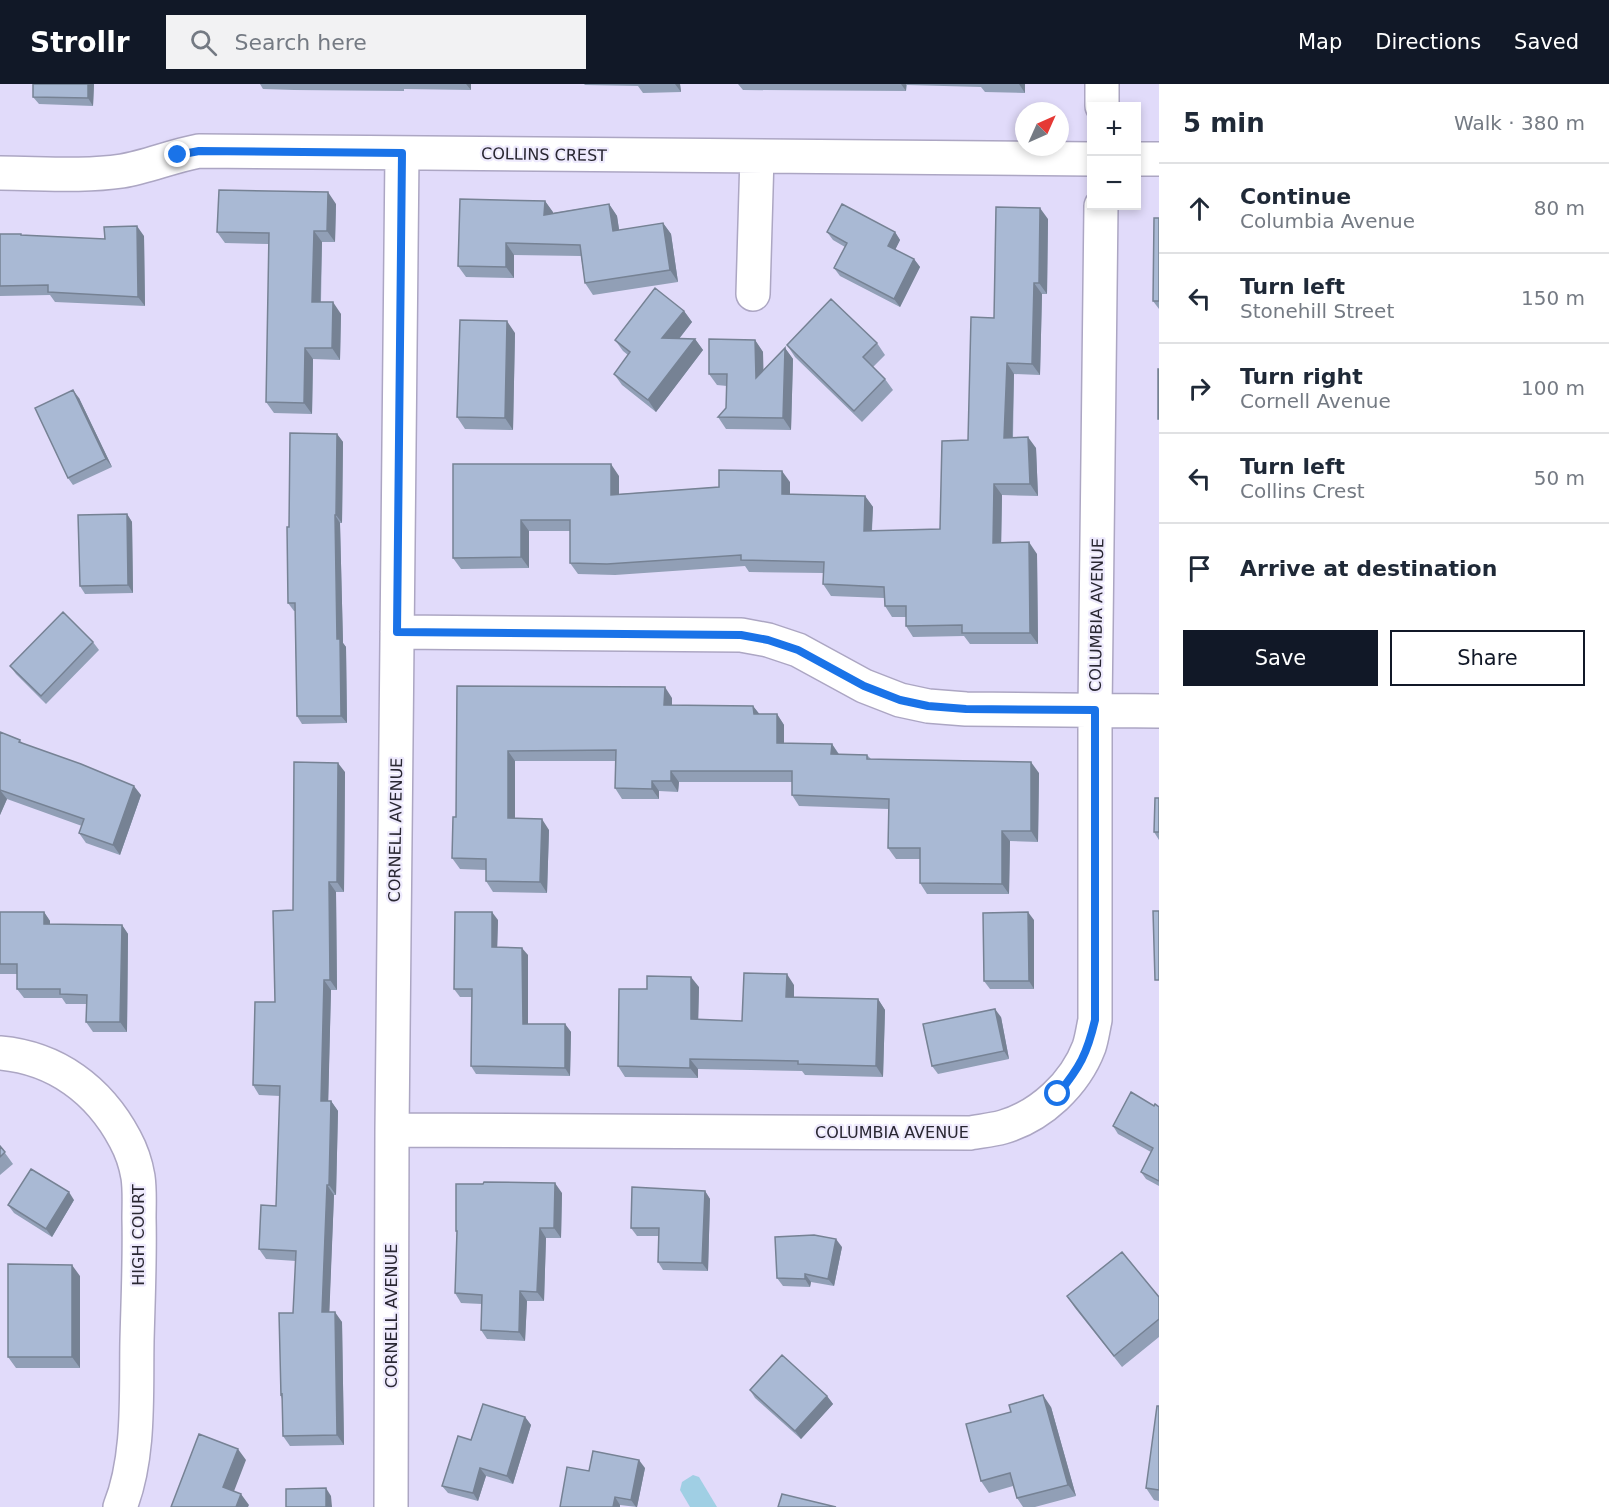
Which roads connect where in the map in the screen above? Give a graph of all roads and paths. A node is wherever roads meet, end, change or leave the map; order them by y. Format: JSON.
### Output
{"nodes":[{"id":1,"x":1102,"y":84,"type":"edge"},
{"id":2,"x":1102,"y":102,"type":"edge"},
{"id":3,"x":402,"y":153,"type":"junction"},
{"id":4,"x":758,"y":156,"type":"junction"},
{"id":5,"x":1087,"y":159,"type":"edge"},
{"id":6,"x":1141,"y":159,"type":"edge"},
{"id":7,"x":1159,"y":159,"type":"edge"},
{"id":8,"x":0,"y":173,"type":"edge"},
{"id":9,"x":1101,"y":210,"type":"edge"},
{"id":10,"x":753,"y":294,"type":"dead end"},
{"id":11,"x":397,"y":632,"type":"junction"},
{"id":12,"x":1095,"y":710,"type":"junction"},
{"id":13,"x":1159,"y":711,"type":"edge"},
{"id":14,"x":0,"y":1053,"type":"edge"},
{"id":15,"x":392,"y":1130,"type":"junction"},
{"id":16,"x":120,"y":1507,"type":"edge"},
{"id":17,"x":391,"y":1507,"type":"edge"}],
"edges":[{"from":1,"to":2,"type":"street"},
{"from":3,"to":4,"type":"street","name":"COLLINS CREST"},
{"from":3,"to":8,"type":"street","name":"COLLINS CREST"},
{"from":3,"to":11,"type":"street","name":"CORNELL AVENUE"},
{"from":4,"to":5,"type":"street","name":"COLLINS CREST"},
{"from":4,"to":10,"type":"street"},
{"from":6,"to":7,"type":"street"},
{"from":9,"to":12,"type":"street","name":"COLUMBIA AVENUE"},
{"from":11,"to":12,"type":"street"},
{"from":11,"to":15,"type":"street","name":"CORNELL AVENUE"},
{"from":12,"to":13,"type":"street"},
{"from":12,"to":15,"type":"street","name":"COLUMBIA AVENUE"},
{"from":14,"to":16,"type":"street","name":"HIGH COURT"},
{"from":15,"to":17,"type":"street","name":"CORNELL AVENUE"}]}
